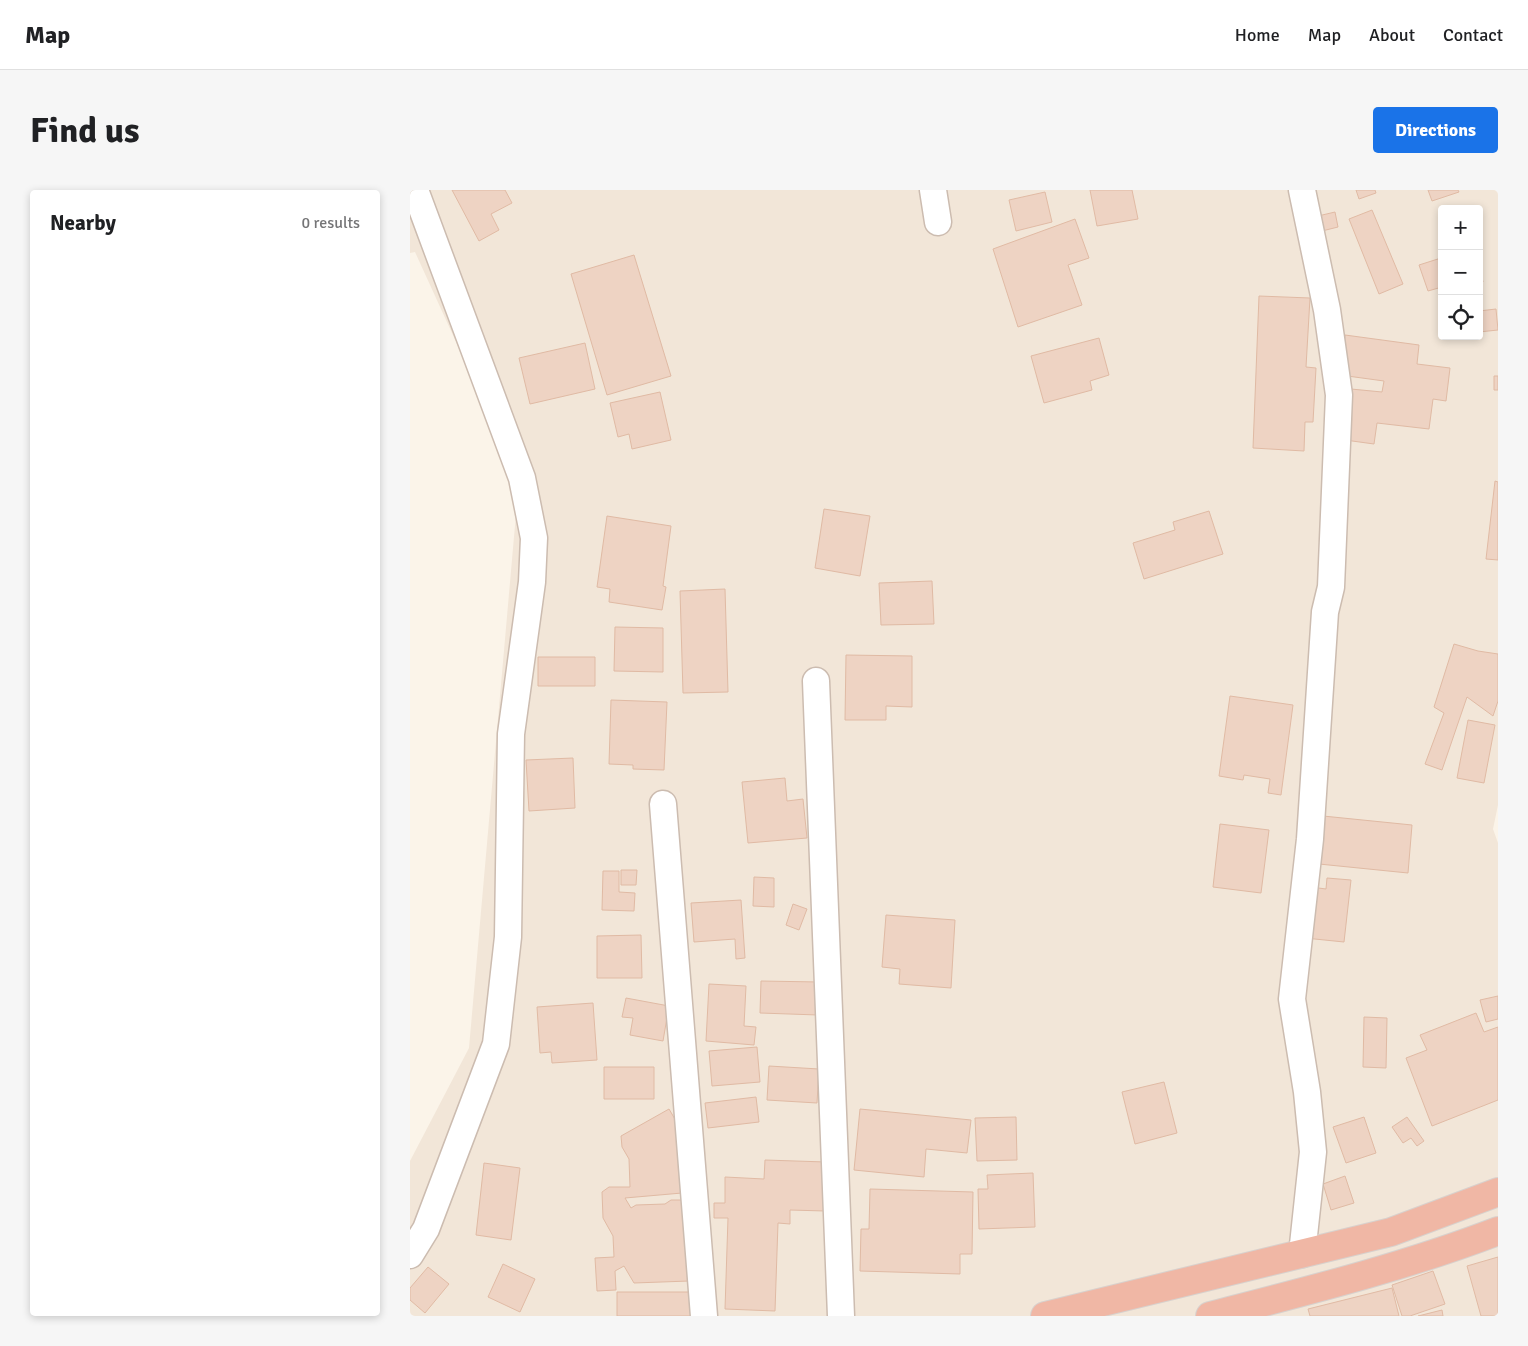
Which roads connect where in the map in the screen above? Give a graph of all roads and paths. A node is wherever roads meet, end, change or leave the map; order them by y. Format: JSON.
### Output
{"nodes":[{"id":1,"x":415,"y":190,"type":"edge"},
{"id":2,"x":933,"y":190,"type":"edge"},
{"id":3,"x":1302,"y":190,"type":"edge"},
{"id":4,"x":938,"y":222,"type":"dead end"},
{"id":5,"x":816,"y":681,"type":"dead end"},
{"id":6,"x":663,"y":804,"type":"dead end"},
{"id":7,"x":1498,"y":1192,"type":"edge"},
{"id":8,"x":1498,"y":1231,"type":"edge"},
{"id":9,"x":1302,"y":1254,"type":"junction"},
{"id":10,"x":410,"y":1255,"type":"edge"},
{"id":11,"x":704,"y":1316,"type":"edge"},
{"id":12,"x":841,"y":1316,"type":"edge"},
{"id":13,"x":1045,"y":1316,"type":"edge"},
{"id":14,"x":1210,"y":1316,"type":"edge"}],
"edges":[{"from":1,"to":10,"type":"street"},
{"from":2,"to":4,"type":"street"},
{"from":3,"to":9,"type":"street"},
{"from":5,"to":12,"type":"street"},
{"from":6,"to":11,"type":"street"},
{"from":7,"to":9,"type":"highway"},
{"from":8,"to":14,"type":"highway"},
{"from":9,"to":13,"type":"highway"}]}
